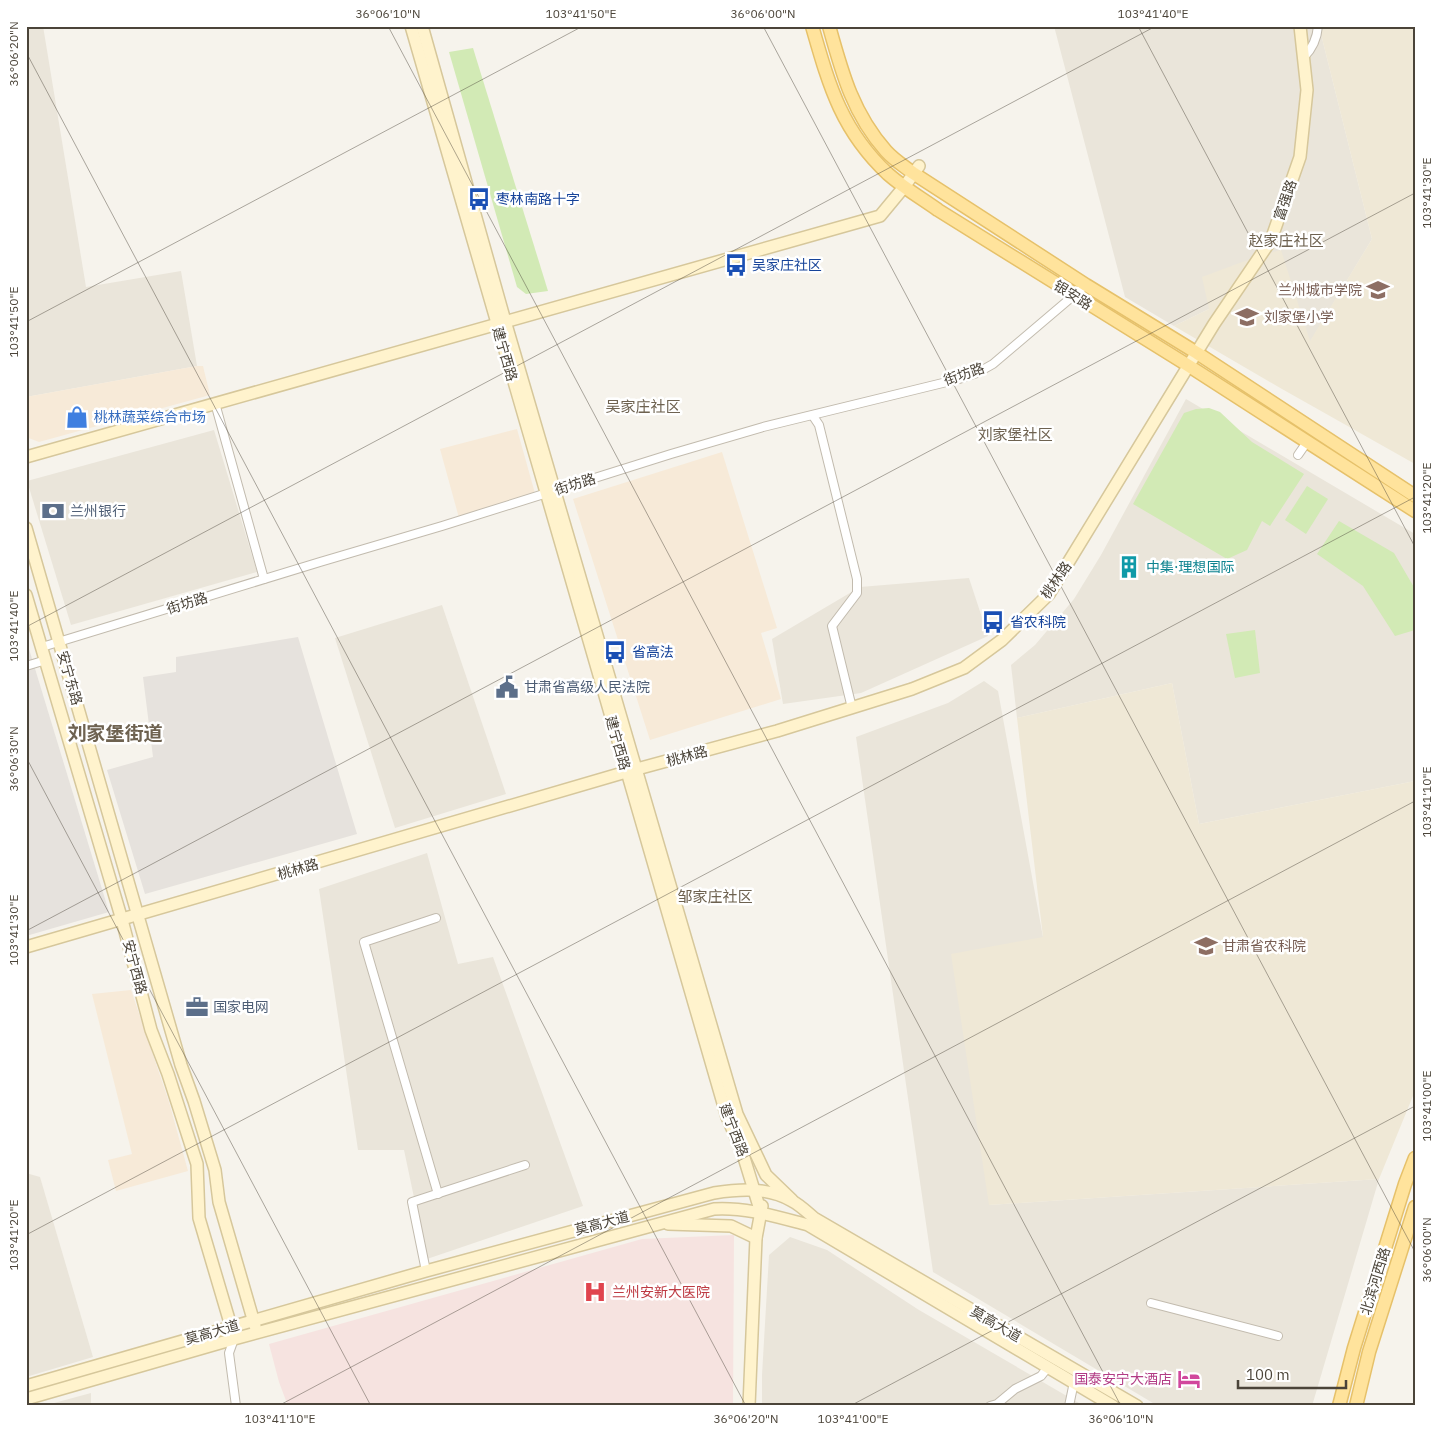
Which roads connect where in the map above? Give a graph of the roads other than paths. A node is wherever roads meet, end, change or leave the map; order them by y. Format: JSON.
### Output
{"nodes":[{"id":1,"x":411,"y":26,"type":"edge"},
{"id":2,"x":422,"y":26,"type":"edge"},
{"id":3,"x":812,"y":26,"type":"edge"},
{"id":4,"x":829,"y":26,"type":"edge"},
{"id":5,"x":1300,"y":26,"type":"edge"},
{"id":6,"x":1318,"y":26,"type":"edge"},
{"id":7,"x":1304,"y":57,"type":"junction"},
{"id":8,"x":916,"y":170,"type":"junction"},
{"id":9,"x":904,"y":187,"type":"junction"},
{"id":10,"x":1086,"y":285,"type":"junction"},
{"id":11,"x":1074,"y":295,"type":"junction"},
{"id":12,"x":501,"y":323,"type":"junction"},
{"id":13,"x":1197,"y":353,"type":"junction"},
{"id":14,"x":1188,"y":366,"type":"junction"},
{"id":15,"x":215,"y":403,"type":"junction"},
{"id":16,"x":813,"y":416,"type":"junction"},
{"id":17,"x":1307,"y":442,"type":"junction"},
{"id":18,"x":1298,"y":455,"type":"dead end"},
{"id":19,"x":26,"y":457,"type":"edge"},
{"id":20,"x":550,"y":492,"type":"junction"},
{"id":21,"x":1415,"y":496,"type":"edge"},
{"id":22,"x":1415,"y":512,"type":"edge"},
{"id":23,"x":26,"y":528,"type":"edge"},
{"id":24,"x":264,"y":579,"type":"junction"},
{"id":25,"x":26,"y":595,"type":"edge"},
{"id":26,"x":59,"y":642,"type":"junction"},
{"id":27,"x":42,"y":647,"type":"junction"},
{"id":28,"x":46,"y":660,"type":"junction"},
{"id":29,"x":26,"y":666,"type":"edge"},
{"id":30,"x":852,"y":708,"type":"junction"},
{"id":31,"x":631,"y":771,"type":"junction"},
{"id":32,"x":139,"y":915,"type":"junction"},
{"id":33,"x":436,"y":918,"type":"dead end"},
{"id":34,"x":122,"y":920,"type":"junction"},
{"id":35,"x":26,"y":947,"type":"edge"},
{"id":36,"x":1415,"y":1158,"type":"edge"},
{"id":37,"x":525,"y":1165,"type":"dead end"},
{"id":38,"x":766,"y":1175,"type":"junction"},
{"id":39,"x":759,"y":1190,"type":"junction"},
{"id":40,"x":438,"y":1194,"type":"junction"},
{"id":41,"x":792,"y":1200,"type":"junction"},
{"id":42,"x":1415,"y":1207,"type":"edge"},
{"id":43,"x":762,"y":1213,"type":"junction"},
{"id":44,"x":658,"y":1224,"type":"junction"},
{"id":45,"x":756,"y":1238,"type":"junction"},
{"id":46,"x":426,"y":1271,"type":"junction"},
{"id":47,"x":1151,"y":1303,"type":"dead end"},
{"id":48,"x":253,"y":1320,"type":"junction"},
{"id":49,"x":231,"y":1326,"type":"junction"},
{"id":50,"x":258,"y":1333,"type":"junction"},
{"id":51,"x":1278,"y":1336,"type":"dead end"},
{"id":52,"x":234,"y":1339,"type":"junction"},
{"id":53,"x":1048,"y":1367,"type":"junction"},
{"id":54,"x":1074,"y":1382,"type":"junction"},
{"id":55,"x":26,"y":1386,"type":"edge"},
{"id":56,"x":26,"y":1399,"type":"edge"},
{"id":57,"x":236,"y":1406,"type":"edge"},
{"id":58,"x":748,"y":1406,"type":"edge"},
{"id":59,"x":990,"y":1406,"type":"edge"},
{"id":60,"x":1069,"y":1406,"type":"edge"},
{"id":61,"x":1113,"y":1406,"type":"edge"},
{"id":62,"x":1137,"y":1406,"type":"edge"},
{"id":63,"x":1339,"y":1406,"type":"edge"},
{"id":64,"x":1356,"y":1406,"type":"edge"}],
"edges":[{"from":1,"to":12,"type":"main road","name":"建宁西路"},
{"from":2,"to":12,"type":"main road","name":"建宁西路"},
{"from":3,"to":9,"type":"main road","name":"银安路"},
{"from":4,"to":8,"type":"main road","name":"银安路"},
{"from":5,"to":7,"type":"main road","name":"富强路"},
{"from":6,"to":7,"type":"street"},
{"from":7,"to":13,"type":"main road","name":"富强路"},
{"from":8,"to":9,"type":"main road"},
{"from":8,"to":10,"type":"main road","name":"银安路"},
{"from":9,"to":11,"type":"main road","name":"银安路"},
{"from":9,"to":12,"type":"main road"},
{"from":10,"to":11,"type":"street","name":"街坊路"},
{"from":10,"to":13,"type":"main road","name":"银安路"},
{"from":11,"to":14,"type":"main road","name":"银安路"},
{"from":11,"to":16,"type":"street","name":"街坊路"},
{"from":12,"to":15,"type":"main road"},
{"from":12,"to":20,"type":"main road","name":"建宁西路"},
{"from":13,"to":14,"type":"main road","name":"桃林路"},
{"from":13,"to":21,"type":"main road","name":"银安路"},
{"from":14,"to":17,"type":"main road","name":"银安路"},
{"from":14,"to":30,"type":"main road","name":"桃林路"},
{"from":15,"to":19,"type":"main road"},
{"from":15,"to":24,"type":"street"},
{"from":16,"to":20,"type":"street","name":"街坊路"},
{"from":16,"to":30,"type":"street"},
{"from":17,"to":18,"type":"street"},
{"from":17,"to":22,"type":"main road","name":"银安路"},
{"from":20,"to":24,"type":"street","name":"街坊路"},
{"from":20,"to":31,"type":"main road","name":"建宁西路"},
{"from":23,"to":26,"type":"main road","name":"安宁东路"},
{"from":24,"to":26,"type":"street","name":"街坊路"},
{"from":25,"to":27,"type":"main road","name":"安宁西路"},
{"from":26,"to":27,"type":"street","name":"街坊路"},
{"from":26,"to":32,"type":"main road","name":"安宁东路"},
{"from":27,"to":28,"type":"main road","name":"安宁西路"},
{"from":28,"to":29,"type":"street"},
{"from":28,"to":34,"type":"main road","name":"安宁西路"},
{"from":30,"to":31,"type":"main road","name":"桃林路"},
{"from":31,"to":32,"type":"main road","name":"桃林路"},
{"from":31,"to":38,"type":"main road","name":"建宁西路"},
{"from":31,"to":39,"type":"main road","name":"建宁西路"},
{"from":32,"to":34,"type":"main road","name":"桃林路"},
{"from":32,"to":48,"type":"main road","name":"安宁西路"},
{"from":33,"to":40,"type":"street"},
{"from":34,"to":35,"type":"main road","name":"桃林路"},
{"from":34,"to":49,"type":"main road","name":"安宁西路"},
{"from":36,"to":63,"type":"main road","name":"北滨河西路"},
{"from":37,"to":40,"type":"street"},
{"from":38,"to":39,"type":"main road"},
{"from":38,"to":41,"type":"main road","name":"建宁西路"},
{"from":39,"to":41,"type":"main road","name":"莫高大道"},
{"from":39,"to":43,"type":"main road"},
{"from":39,"to":46,"type":"main road","name":"莫高大道"},
{"from":40,"to":46,"type":"street"},
{"from":41,"to":62,"type":"main road","name":"莫高大道"},
{"from":42,"to":64,"type":"main road","name":"北滨河西路"},
{"from":43,"to":44,"type":"main road","name":"莫高大道"},
{"from":43,"to":45,"type":"main road"},
{"from":43,"to":53,"type":"main road","name":"莫高大道"},
{"from":44,"to":45,"type":"main road"},
{"from":44,"to":50,"type":"main road","name":"莫高大道"},
{"from":45,"to":58,"type":"main road"},
{"from":46,"to":48,"type":"main road","name":"莫高大道"},
{"from":47,"to":51,"type":"street"},
{"from":48,"to":49,"type":"main road","name":"莫高大道"},
{"from":48,"to":50,"type":"main road","name":"安宁西路"},
{"from":49,"to":52,"type":"main road","name":"安宁西路"},
{"from":49,"to":55,"type":"main road","name":"莫高大道"},
{"from":50,"to":52,"type":"main road","name":"莫高大道"},
{"from":52,"to":56,"type":"main road","name":"莫高大道"},
{"from":52,"to":57,"type":"street"},
{"from":53,"to":54,"type":"main road","name":"莫高大道"},
{"from":53,"to":59,"type":"street"},
{"from":54,"to":60,"type":"street"},
{"from":54,"to":61,"type":"main road","name":"莫高大道"}]}
